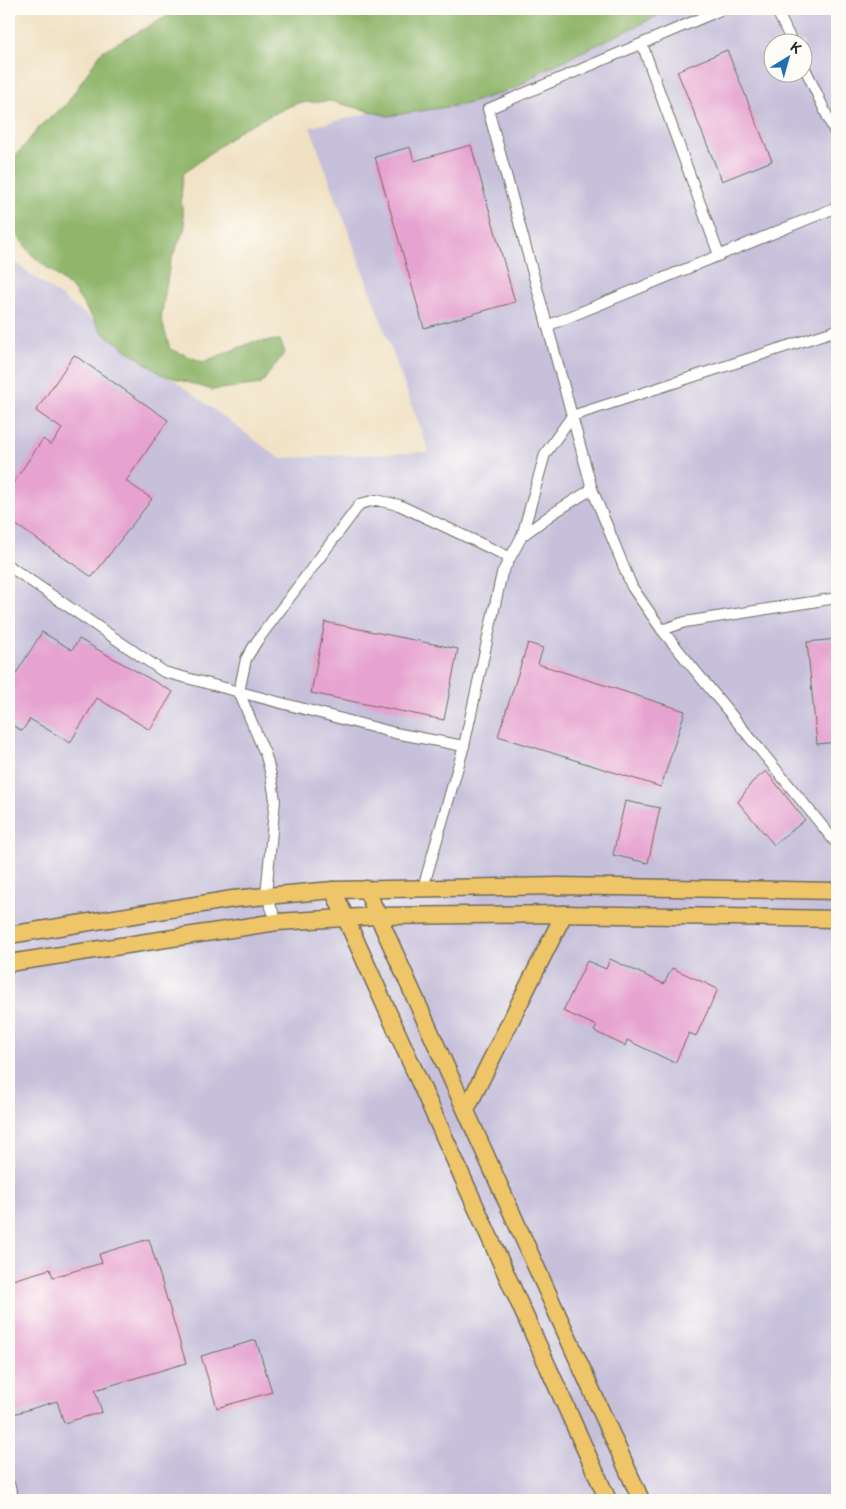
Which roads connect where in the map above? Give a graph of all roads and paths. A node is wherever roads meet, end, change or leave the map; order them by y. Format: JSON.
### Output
{"nodes":[{"id":1,"x":723,"y":9,"type":"edge"},
{"id":2,"x":776,"y":9,"type":"edge"},
{"id":3,"x":787,"y":32,"type":"edge"},
{"id":4,"x":642,"y":44,"type":"junction"},
{"id":5,"x":811,"y":82,"type":"edge"},
{"id":6,"x":837,"y":138,"type":"edge"},
{"id":7,"x":837,"y":207,"type":"edge"},
{"id":8,"x":719,"y":255,"type":"junction"},
{"id":9,"x":547,"y":326,"type":"junction"},
{"id":10,"x":837,"y":330,"type":"edge"},
{"id":11,"x":572,"y":416,"type":"junction"},
{"id":12,"x":592,"y":489,"type":"junction"},
{"id":13,"x":522,"y":536,"type":"junction"},
{"id":14,"x":509,"y":557,"type":"junction"},
{"id":15,"x":9,"y":566,"type":"edge"},
{"id":16,"x":837,"y":598,"type":"edge"},
{"id":17,"x":662,"y":630,"type":"junction"},
{"id":18,"x":239,"y":692,"type":"junction"},
{"id":19,"x":464,"y":746,"type":"junction"},
{"id":20,"x":837,"y":844,"type":"edge"},
{"id":21,"x":423,"y":888,"type":"junction"},
{"id":22,"x":366,"y":889,"type":"junction"},
{"id":23,"x":333,"y":890,"type":"junction"},
{"id":24,"x":837,"y":892,"type":"edge"},
{"id":25,"x":266,"y":895,"type":"junction"},
{"id":26,"x":564,"y":914,"type":"junction"},
{"id":27,"x":378,"y":916,"type":"junction"},
{"id":28,"x":346,"y":918,"type":"junction"},
{"id":29,"x":837,"y":919,"type":"edge"},
{"id":30,"x":277,"y":922,"type":"junction"},
{"id":31,"x":9,"y":935,"type":"edge"},
{"id":32,"x":9,"y":963,"type":"edge"},
{"id":33,"x":466,"y":1110,"type":"junction"},
{"id":34,"x":9,"y":1484,"type":"edge"},
{"id":35,"x":14,"y":1500,"type":"edge"},
{"id":36,"x":608,"y":1500,"type":"edge"},
{"id":37,"x":641,"y":1500,"type":"edge"}],
"edges":[{"from":1,"to":4,"type":"street"},
{"from":2,"to":3,"type":"street"},
{"from":4,"to":8,"type":"street"},
{"from":4,"to":9,"type":"street"},
{"from":5,"to":6,"type":"street"},
{"from":7,"to":8,"type":"street"},
{"from":8,"to":9,"type":"street"},
{"from":9,"to":11,"type":"street"},
{"from":10,"to":11,"type":"street"},
{"from":11,"to":12,"type":"street"},
{"from":11,"to":13,"type":"street"},
{"from":12,"to":13,"type":"street"},
{"from":12,"to":17,"type":"street"},
{"from":13,"to":14,"type":"street"},
{"from":14,"to":18,"type":"street"},
{"from":14,"to":19,"type":"street"},
{"from":15,"to":18,"type":"street"},
{"from":16,"to":17,"type":"street"},
{"from":17,"to":20,"type":"street"},
{"from":18,"to":19,"type":"street"},
{"from":18,"to":25,"type":"street"},
{"from":19,"to":21,"type":"street"},
{"from":21,"to":22,"type":"main road"},
{"from":21,"to":24,"type":"main road"},
{"from":22,"to":23,"type":"main road"},
{"from":22,"to":27,"type":"main road"},
{"from":23,"to":25,"type":"main road"},
{"from":23,"to":28,"type":"main road"},
{"from":25,"to":30,"type":"street"},
{"from":25,"to":31,"type":"main road"},
{"from":26,"to":27,"type":"main road"},
{"from":26,"to":29,"type":"main road"},
{"from":26,"to":33,"type":"main road"},
{"from":27,"to":28,"type":"main road"},
{"from":27,"to":33,"type":"main road"},
{"from":28,"to":30,"type":"main road"},
{"from":28,"to":36,"type":"main road"},
{"from":30,"to":32,"type":"main road"},
{"from":33,"to":37,"type":"main road"},
{"from":34,"to":35,"type":"street"}]}
